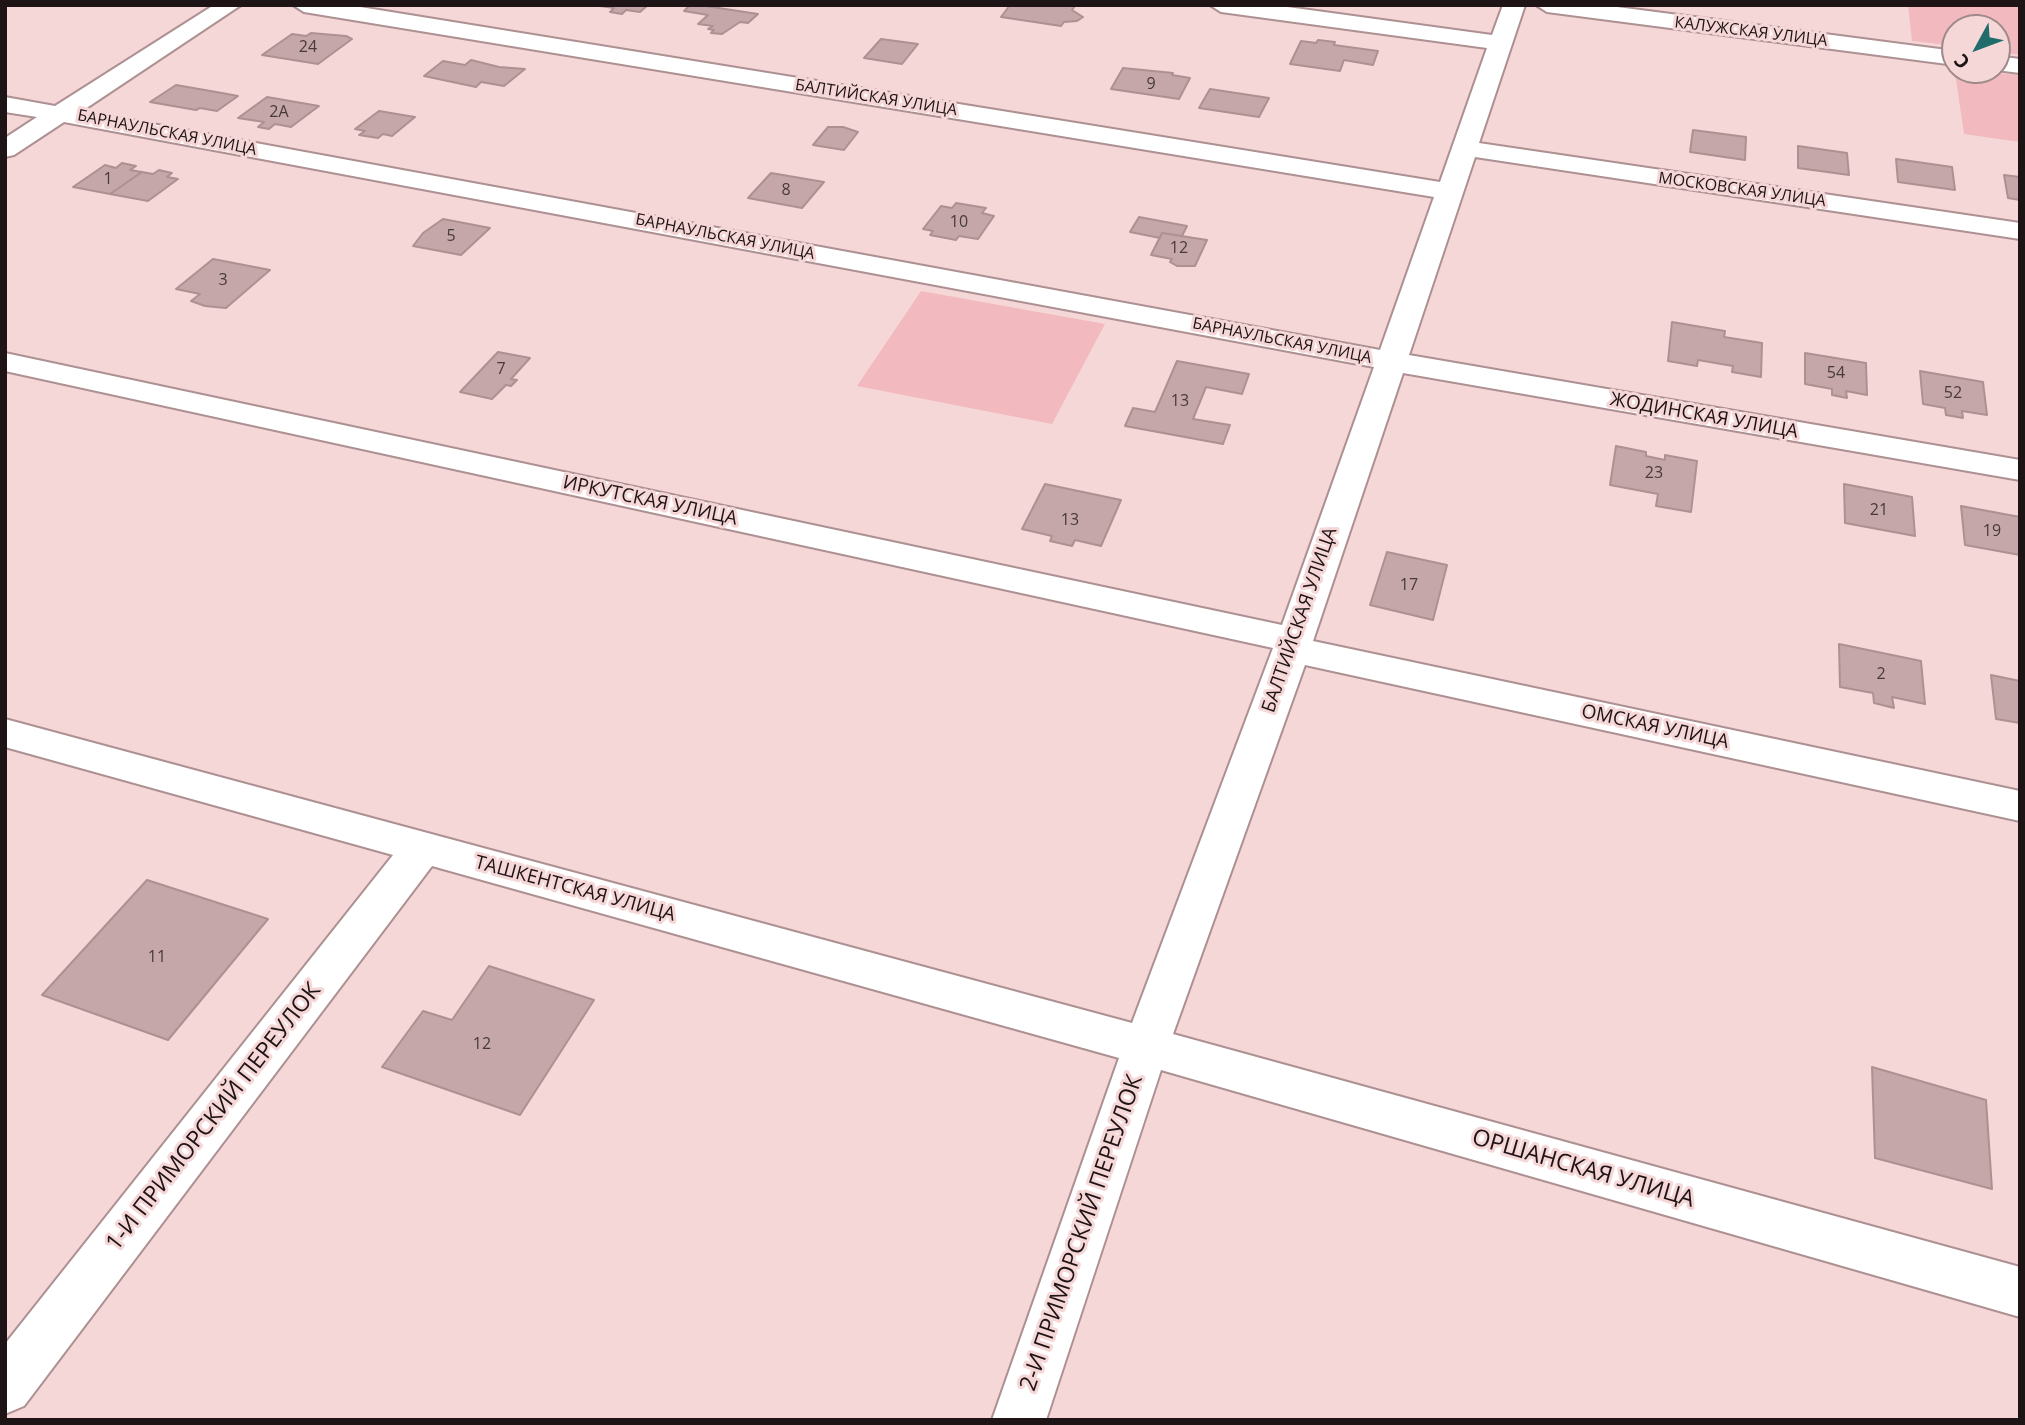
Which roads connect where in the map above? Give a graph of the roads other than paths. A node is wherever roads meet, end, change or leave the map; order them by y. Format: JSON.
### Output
{"nodes":[{"id":1,"x":230,"y":5,"type":"edge"},
{"id":2,"x":304,"y":5,"type":"edge"},
{"id":3,"x":1221,"y":5,"type":"edge"},
{"id":4,"x":1514,"y":5,"type":"edge"},
{"id":5,"x":1547,"y":5,"type":"edge"},
{"id":6,"x":1500,"y":43,"type":"junction"},
{"id":7,"x":1941,"y":56,"type":"edge"},
{"id":8,"x":5,"y":104,"type":"edge"},
{"id":9,"x":60,"y":113,"type":"junction"},
{"id":10,"x":1464,"y":148,"type":"junction"},
{"id":11,"x":5,"y":149,"type":"edge"},
{"id":12,"x":1448,"y":191,"type":"junction"},
{"id":13,"x":2020,"y":231,"type":"edge"},
{"id":14,"x":1389,"y":361,"type":"junction"},
{"id":15,"x":5,"y":362,"type":"edge"},
{"id":16,"x":2020,"y":470,"type":"edge"},
{"id":17,"x":1293,"y":644,"type":"junction"},
{"id":18,"x":5,"y":733,"type":"edge"},
{"id":19,"x":2020,"y":806,"type":"edge"},
{"id":20,"x":423,"y":847,"type":"junction"},
{"id":21,"x":1146,"y":1046,"type":"junction"},
{"id":22,"x":2020,"y":1292,"type":"edge"},
{"id":23,"x":5,"y":1387,"type":"edge"},
{"id":24,"x":1019,"y":1420,"type":"edge"}],
"edges":[{"from":1,"to":9,"type":"street"},
{"from":2,"to":12,"type":"street","name":"БАЛТИЙСКАЯ УЛИЦА"},
{"from":3,"to":6,"type":"street"},
{"from":4,"to":6,"type":"street","name":"БАЛТИЙСКАЯ УЛИЦА"},
{"from":5,"to":7,"type":"street","name":"КАЛУЖСКАЯ УЛИЦА"},
{"from":6,"to":10,"type":"street","name":"БАЛТИЙСКАЯ УЛИЦА"},
{"from":8,"to":9,"type":"street","name":"БАРНАУЛЬСКАЯ УЛИЦА"},
{"from":9,"to":11,"type":"street"},
{"from":9,"to":14,"type":"street","name":"БАРНАУЛЬСКАЯ УЛИЦА"},
{"from":10,"to":12,"type":"street","name":"БАЛТИЙСКАЯ УЛИЦА"},
{"from":10,"to":13,"type":"street","name":"МОСКОВСКАЯ УЛИЦА"},
{"from":12,"to":14,"type":"street","name":"БАЛТИЙСКАЯ УЛИЦА"},
{"from":14,"to":16,"type":"street","name":"ЖОДИНСКАЯ УЛИЦА"},
{"from":14,"to":17,"type":"street","name":"БАЛТИЙСКАЯ УЛИЦА"},
{"from":15,"to":17,"type":"street","name":"ИРКУТСКАЯ УЛИЦА"},
{"from":17,"to":19,"type":"street","name":"ОМСКАЯ УЛИЦА"},
{"from":17,"to":21,"type":"street","name":"БАЛТИЙСКАЯ УЛИЦА"},
{"from":18,"to":20,"type":"street","name":"ТАШКЕНТСКАЯ УЛИЦА"},
{"from":20,"to":21,"type":"street","name":"ТАШКЕНТСКАЯ УЛИЦА"},
{"from":20,"to":23,"type":"street","name":"1-И ПРИМОРСКИЙ ПЕРЕУЛОК"},
{"from":21,"to":22,"type":"street","name":"ОРШАНСКАЯ УЛИЦА"},
{"from":21,"to":24,"type":"street","name":"2-И ПРИМОРСКИЙ ПЕРЕУЛОК"}]}
